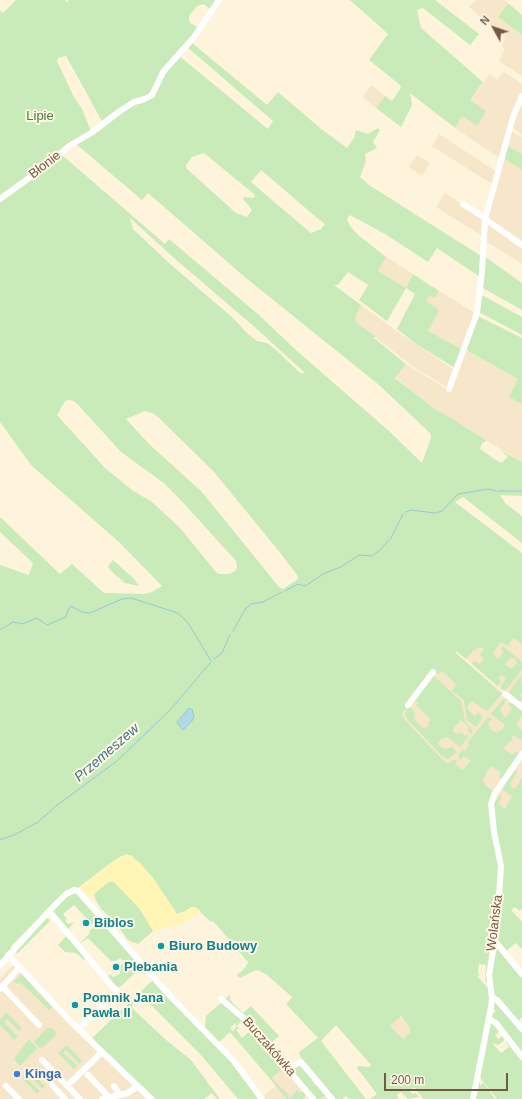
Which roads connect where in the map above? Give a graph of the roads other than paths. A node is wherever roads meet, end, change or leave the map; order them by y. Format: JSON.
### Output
{"nodes":[{"id":1,"x":219,"y":0,"type":"edge"},
{"id":2,"x":522,"y":96,"type":"edge"},
{"id":3,"x":0,"y":199,"type":"edge"},
{"id":4,"x":463,"y":204,"type":"dead end"},
{"id":5,"x":485,"y":218,"type":"junction"},
{"id":6,"x":522,"y":245,"type":"edge"},
{"id":7,"x":448,"y":389,"type":"dead end"},
{"id":8,"x":433,"y":672,"type":"dead end"},
{"id":9,"x":505,"y":694,"type":"dead end"},
{"id":10,"x":408,"y":705,"type":"dead end"},
{"id":11,"x":522,"y":707,"type":"edge"},
{"id":12,"x":522,"y":754,"type":"edge"},
{"id":13,"x":49,"y":911,"type":"junction"},
{"id":14,"x":494,"y":940,"type":"junction"},
{"id":15,"x":8,"y":955,"type":"junction"},
{"id":16,"x":0,"y":965,"type":"edge"},
{"id":17,"x":20,"y":967,"type":"junction"},
{"id":18,"x":522,"y":974,"type":"edge"},
{"id":19,"x":1,"y":988,"type":"edge"},
{"id":20,"x":492,"y":998,"type":"junction"},
{"id":21,"x":221,"y":999,"type":"dead end"},
{"id":22,"x":489,"y":1019,"type":"junction"},
{"id":23,"x":39,"y":1025,"type":"dead end"},
{"id":24,"x":78,"y":1029,"type":"junction"},
{"id":25,"x":522,"y":1029,"type":"edge"},
{"id":26,"x":102,"y":1052,"type":"junction"},
{"id":27,"x":522,"y":1057,"type":"edge"},
{"id":28,"x":42,"y":1060,"type":"dead end"},
{"id":29,"x":288,"y":1068,"type":"junction"},
{"id":30,"x":88,"y":1075,"type":"dead end"},
{"id":31,"x":72,"y":1082,"type":"dead end"},
{"id":32,"x":52,"y":1085,"type":"dead end"},
{"id":33,"x":6,"y":1086,"type":"dead end"},
{"id":34,"x":114,"y":1086,"type":"dead end"},
{"id":35,"x":138,"y":1086,"type":"junction"},
{"id":36,"x":120,"y":1095,"type":"junction"},
{"id":37,"x":261,"y":1097,"type":"edge"},
{"id":38,"x":109,"y":1098,"type":"junction"},
{"id":39,"x":19,"y":1099,"type":"edge"},
{"id":40,"x":65,"y":1099,"type":"edge"},
{"id":41,"x":80,"y":1099,"type":"edge"},
{"id":42,"x":102,"y":1099,"type":"edge"},
{"id":43,"x":151,"y":1099,"type":"edge"},
{"id":44,"x":313,"y":1099,"type":"edge"},
{"id":45,"x":332,"y":1099,"type":"edge"},
{"id":46,"x":473,"y":1099,"type":"edge"}],
"edges":[{"from":1,"to":3,"type":"street","name":"Błonie"},
{"from":2,"to":5,"type":"street"},
{"from":4,"to":5,"type":"street"},
{"from":5,"to":6,"type":"street"},
{"from":5,"to":7,"type":"street"},
{"from":8,"to":10,"type":"street"},
{"from":9,"to":11,"type":"street"},
{"from":12,"to":14,"type":"street","name":"Wolańska"},
{"from":13,"to":15,"type":"street"},
{"from":13,"to":24,"type":"street"},
{"from":13,"to":37,"type":"street"},
{"from":14,"to":18,"type":"street"},
{"from":14,"to":20,"type":"street","name":"Wolańska"},
{"from":15,"to":16,"type":"street"},
{"from":15,"to":17,"type":"street"},
{"from":17,"to":19,"type":"street"},
{"from":17,"to":24,"type":"street"},
{"from":19,"to":23,"type":"street"},
{"from":20,"to":22,"type":"street","name":"Wolańska"},
{"from":20,"to":25,"type":"street"},
{"from":21,"to":29,"type":"street","name":"Buczakówka"},
{"from":22,"to":27,"type":"street"},
{"from":22,"to":46,"type":"street","name":"Wolańska"},
{"from":24,"to":26,"type":"street"},
{"from":26,"to":31,"type":"street"},
{"from":26,"to":35,"type":"street"},
{"from":28,"to":41,"type":"street"},
{"from":29,"to":44,"type":"street","name":"Buczakówka"},
{"from":29,"to":45,"type":"street"},
{"from":30,"to":38,"type":"street"},
{"from":32,"to":40,"type":"street"},
{"from":33,"to":39,"type":"street"},
{"from":34,"to":36,"type":"street"},
{"from":35,"to":36,"type":"street"},
{"from":35,"to":43,"type":"street"},
{"from":36,"to":38,"type":"street"},
{"from":38,"to":42,"type":"street"}]}
